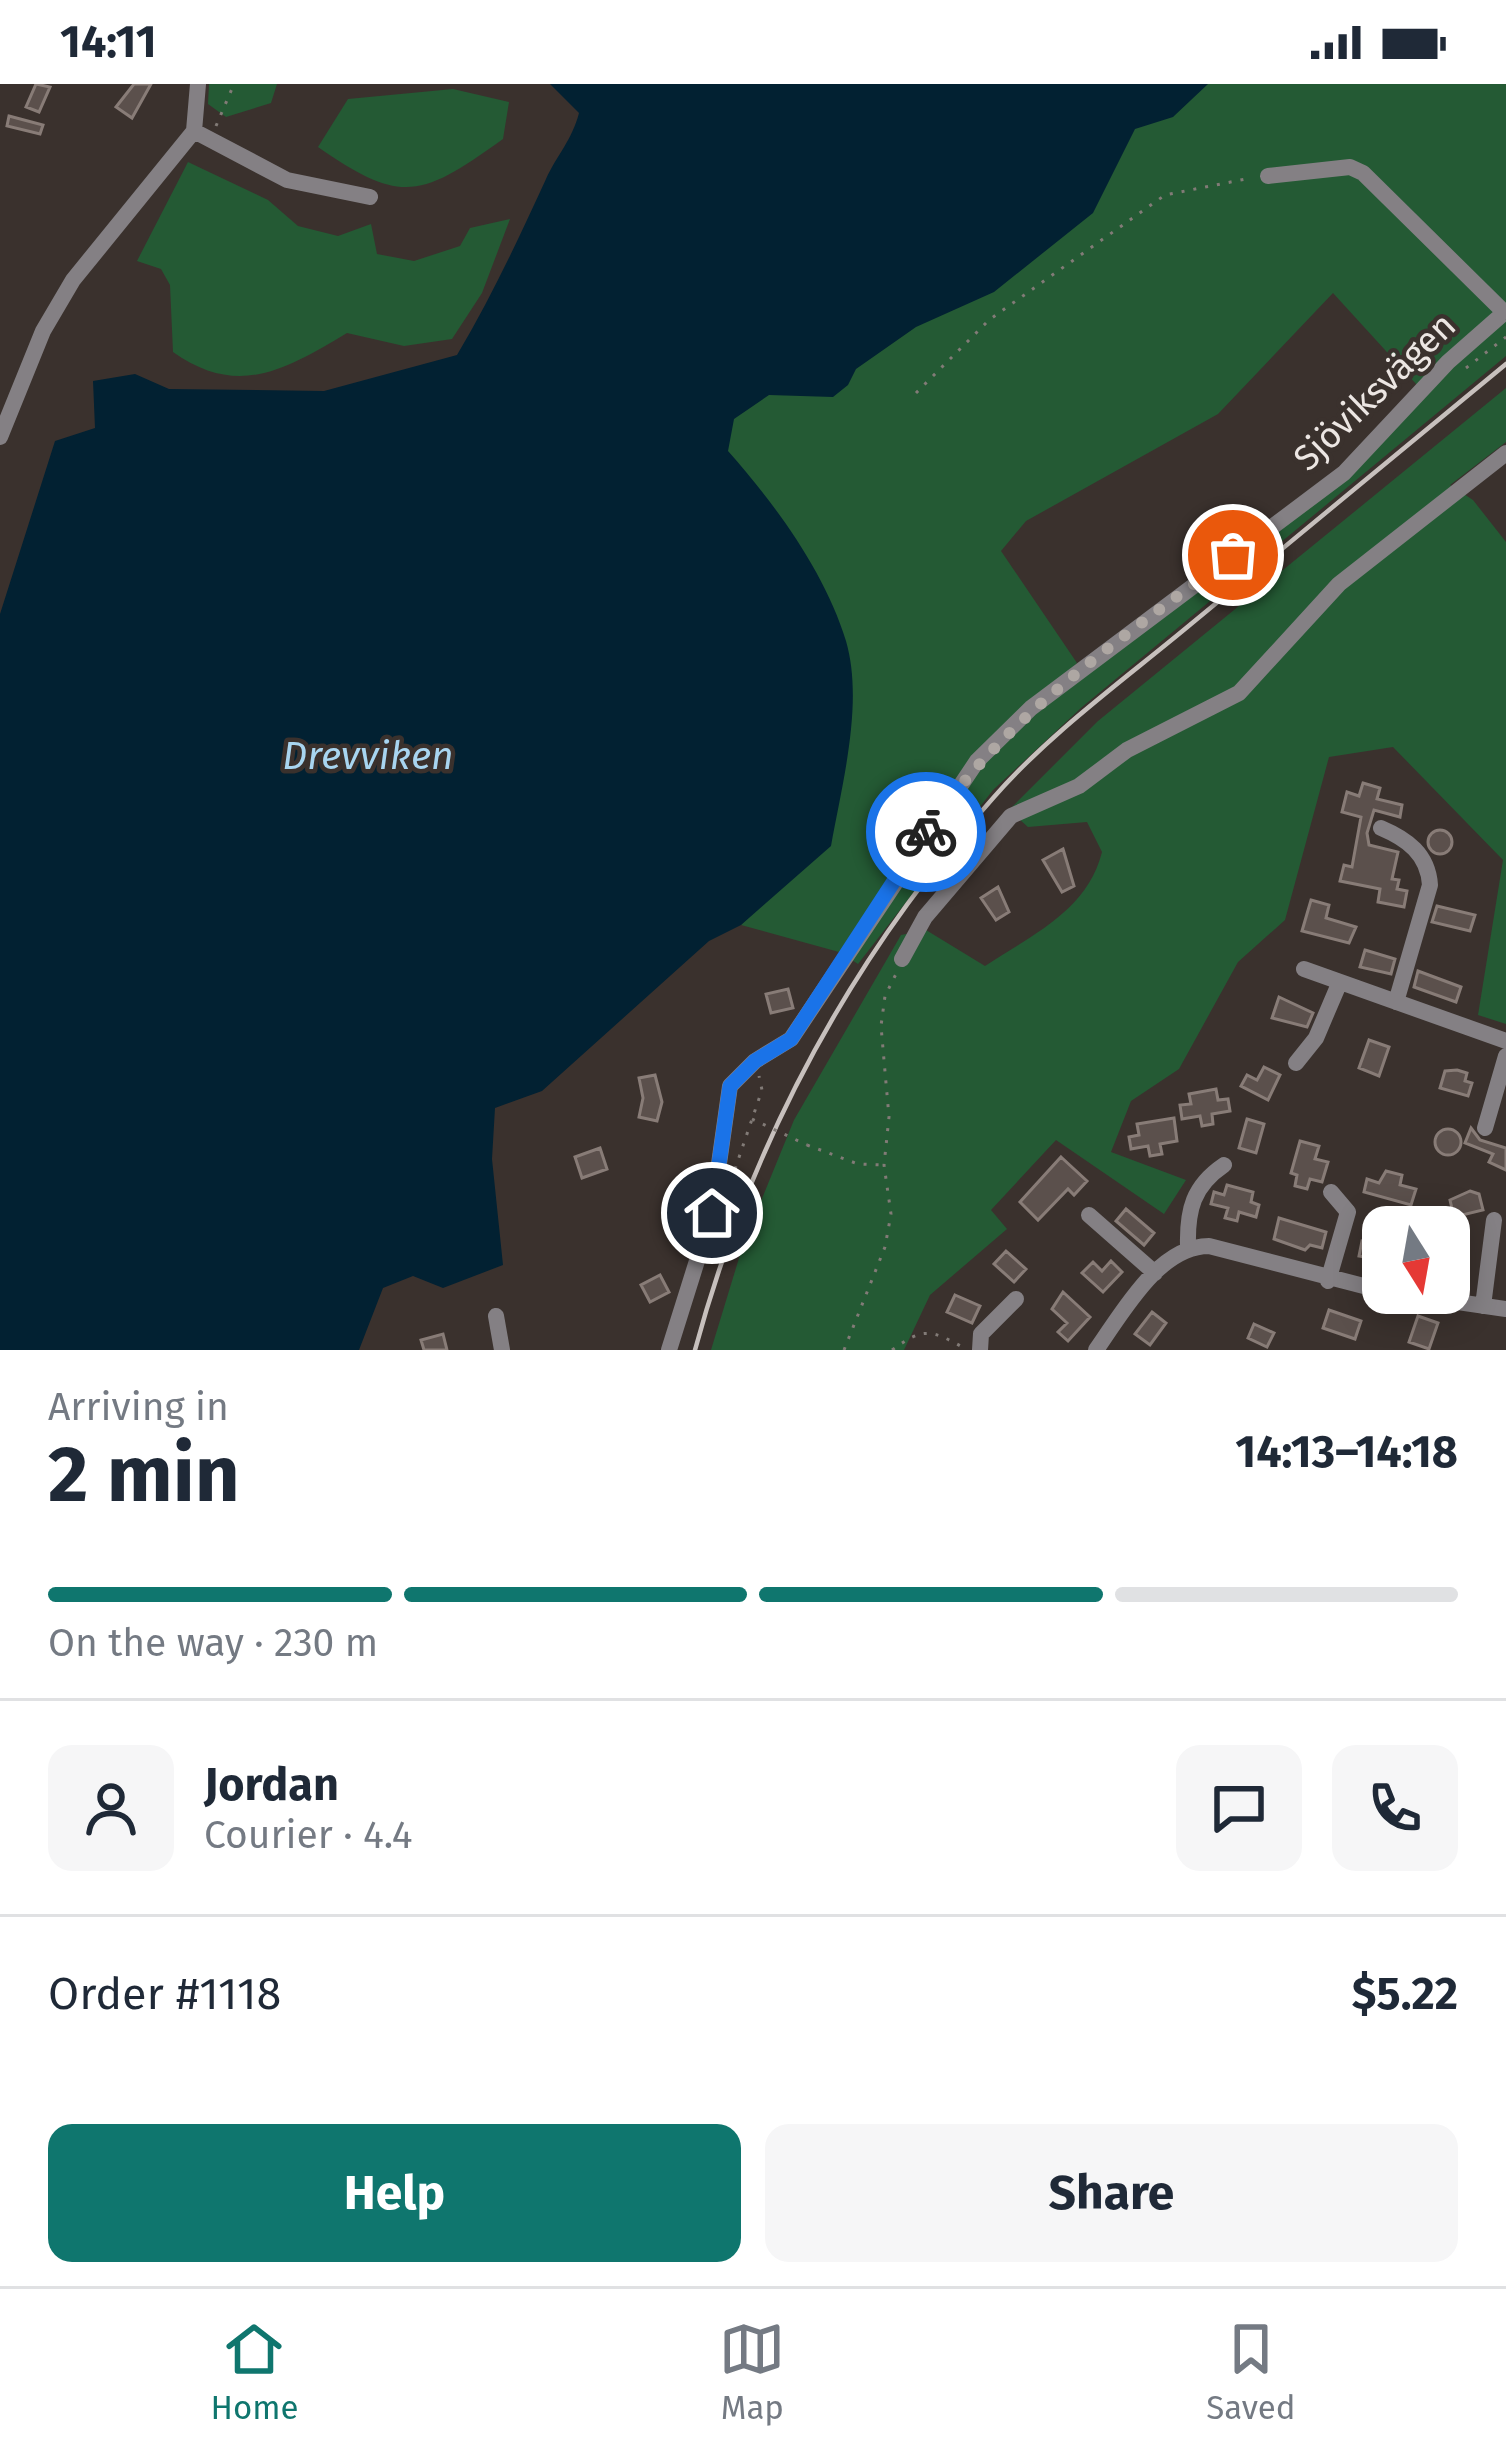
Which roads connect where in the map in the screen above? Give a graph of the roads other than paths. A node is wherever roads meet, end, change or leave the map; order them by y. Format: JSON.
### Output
{"nodes":[{"id":1,"x":198,"y":84,"type":"edge"},
{"id":2,"x":202,"y":135,"type":"junction"},
{"id":3,"x":1268,"y":176,"type":"road end"},
{"id":4,"x":370,"y":197,"type":"dead end"},
{"id":5,"x":1505,"y":312,"type":"edge"},
{"id":6,"x":0,"y":437,"type":"edge"},
{"id":7,"x":1506,"y":453,"type":"edge"},
{"id":8,"x":1381,"y":828,"type":"dead end"},
{"id":9,"x":902,"y":959,"type":"road end"},
{"id":10,"x":1304,"y":969,"type":"dead end"},
{"id":11,"x":1339,"y":984,"type":"junction"},
{"id":12,"x":1396,"y":1002,"type":"junction"},
{"id":13,"x":1506,"y":1041,"type":"edge"},
{"id":14,"x":1506,"y":1056,"type":"edge"},
{"id":15,"x":1296,"y":1063,"type":"dead end"},
{"id":16,"x":1485,"y":1128,"type":"dead end"},
{"id":17,"x":1224,"y":1165,"type":"dead end"},
{"id":18,"x":1331,"y":1192,"type":"dead end"},
{"id":19,"x":1089,"y":1215,"type":"dead end"},
{"id":20,"x":1494,"y":1220,"type":"dead end"},
{"id":21,"x":1188,"y":1246,"type":"junction"},
{"id":22,"x":1155,"y":1273,"type":"junction"},
{"id":23,"x":1328,"y":1281,"type":"junction"},
{"id":24,"x":1362,"y":1287,"type":"edge"},
{"id":25,"x":1016,"y":1299,"type":"dead end"},
{"id":26,"x":1470,"y":1304,"type":"edge"},
{"id":27,"x":1483,"y":1306,"type":"junction"},
{"id":28,"x":1506,"y":1309,"type":"edge"},
{"id":29,"x":496,"y":1316,"type":"dead end"},
{"id":30,"x":502,"y":1350,"type":"edge"},
{"id":31,"x":669,"y":1350,"type":"edge"},
{"id":32,"x":980,"y":1350,"type":"edge"},
{"id":33,"x":1096,"y":1350,"type":"edge"}],
"edges":[{"from":1,"to":2,"type":"street"},
{"from":2,"to":4,"type":"street"},
{"from":2,"to":6,"type":"street"},
{"from":3,"to":5,"type":"street"},
{"from":5,"to":31,"type":"street","name":"Sjöviksvägen"},
{"from":7,"to":9,"type":"street"},
{"from":8,"to":12,"type":"street"},
{"from":10,"to":11,"type":"street"},
{"from":11,"to":12,"type":"street"},
{"from":11,"to":15,"type":"street"},
{"from":12,"to":13,"type":"street"},
{"from":14,"to":16,"type":"street"},
{"from":17,"to":21,"type":"street"},
{"from":18,"to":23,"type":"street"},
{"from":19,"to":22,"type":"street"},
{"from":20,"to":27,"type":"street"},
{"from":21,"to":22,"type":"street"},
{"from":21,"to":23,"type":"street"},
{"from":22,"to":33,"type":"street"},
{"from":23,"to":24,"type":"street"},
{"from":25,"to":32,"type":"street"},
{"from":26,"to":27,"type":"street"},
{"from":27,"to":28,"type":"street"},
{"from":29,"to":30,"type":"street"}]}
